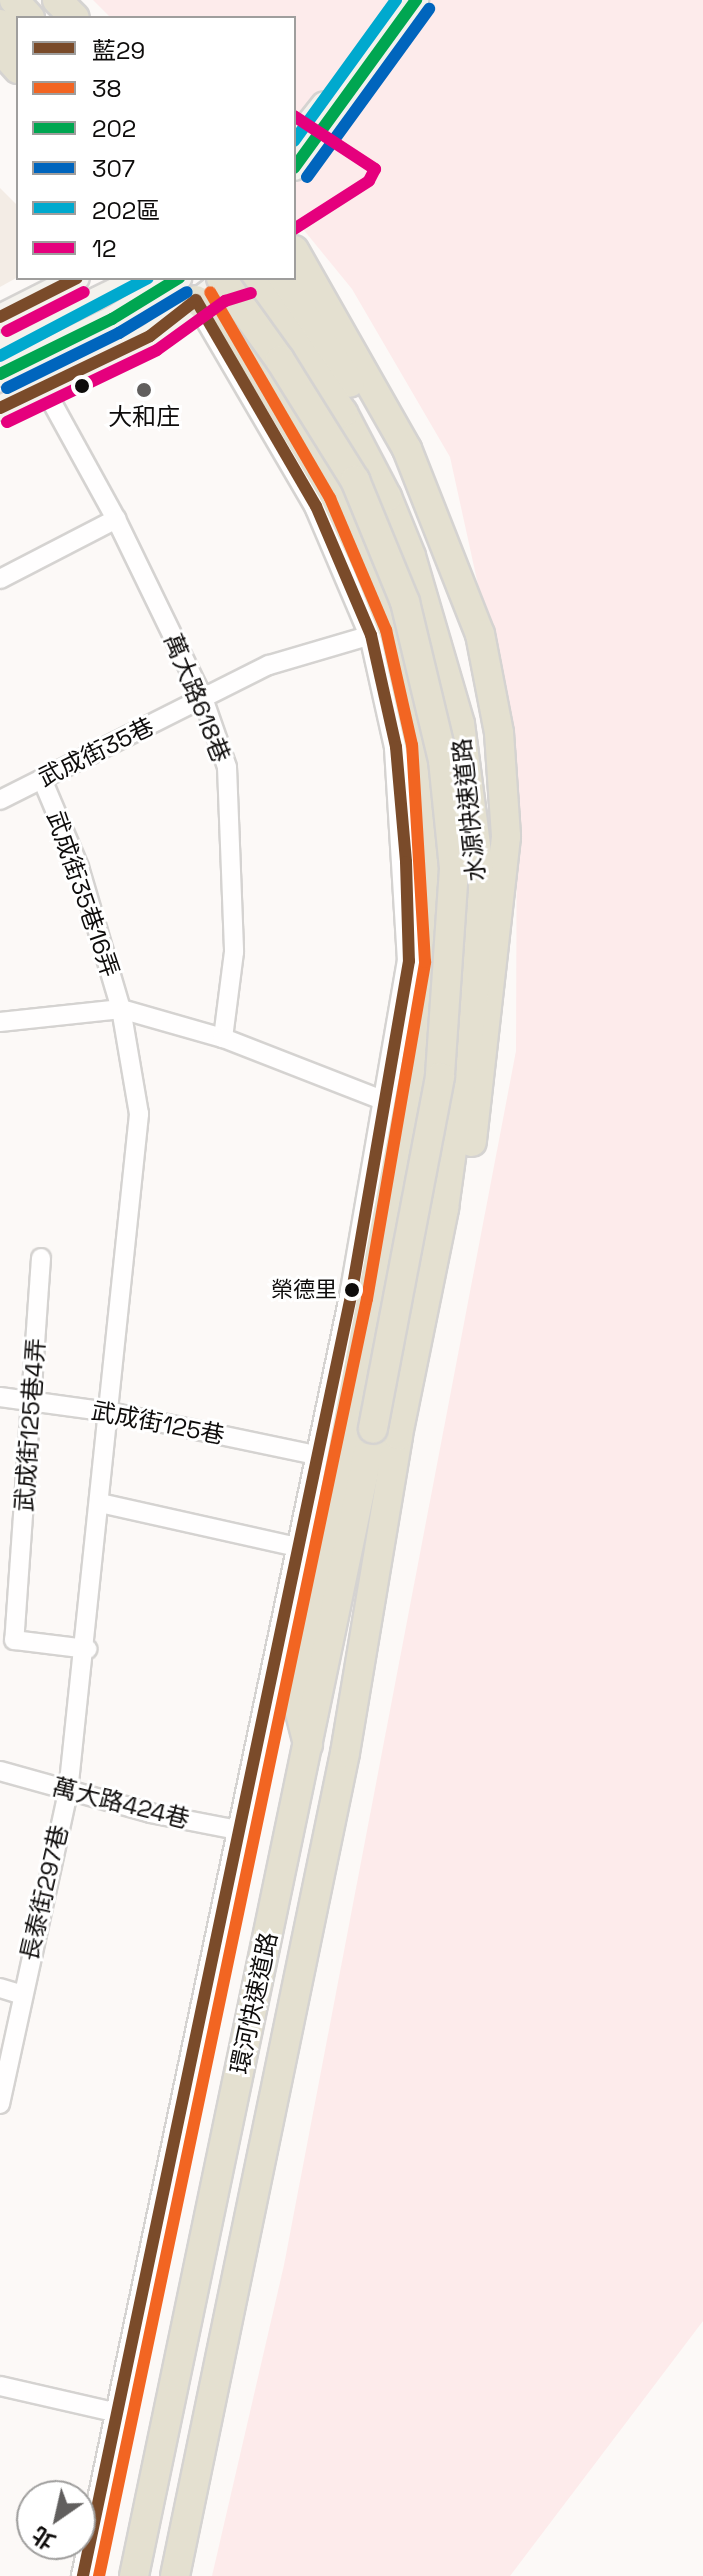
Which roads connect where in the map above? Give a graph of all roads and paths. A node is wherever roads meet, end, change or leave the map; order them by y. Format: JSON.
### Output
{"nodes":[{"id":1,"x":14,"y":0,"type":"edge"},
{"id":2,"x":57,"y":0,"type":"edge"},
{"id":3,"x":396,"y":0,"type":"edge"},
{"id":4,"x":416,"y":0,"type":"edge"},
{"id":5,"x":28,"y":16,"type":"edge"},
{"id":6,"x":73,"y":16,"type":"edge"},
{"id":7,"x":0,"y":24,"type":"edge"},
{"id":8,"x":16,"y":42,"type":"edge"},
{"id":9,"x":0,"y":49,"type":"edge"},
{"id":10,"x":16,"y":67,"type":"edge"},
{"id":11,"x":296,"y":139,"type":"edge"},
{"id":12,"x":296,"y":165,"type":"edge"},
{"id":13,"x":296,"y":254,"type":"edge"},
{"id":14,"x":73,"y":280,"type":"edge"},
{"id":15,"x":139,"y":280,"type":"edge"},
{"id":16,"x":145,"y":280,"type":"edge"},
{"id":17,"x":222,"y":280,"type":"edge"},
{"id":18,"x":240,"y":280,"type":"edge"},
{"id":19,"x":249,"y":280,"type":"edge"},
{"id":20,"x":279,"y":280,"type":"edge"},
{"id":21,"x":184,"y":285,"type":"edge"},
{"id":22,"x":0,"y":317,"type":"edge"},
{"id":23,"x":150,"y":336,"type":"junction"},
{"id":24,"x":0,"y":347,"type":"edge"},
{"id":25,"x":0,"y":374,"type":"edge"},
{"id":26,"x":44,"y":388,"type":"junction"},
{"id":27,"x":0,"y":408,"type":"edge"},
{"id":28,"x":116,"y":519,"type":"junction"},
{"id":29,"x":0,"y":579,"type":"edge"},
{"id":30,"x":371,"y":635,"type":"junction"},
{"id":31,"x":203,"y":698,"type":"junction"},
{"id":32,"x":42,"y":779,"type":"junction"},
{"id":33,"x":0,"y":800,"type":"edge"},
{"id":34,"x":479,"y":868,"type":"junction"},
{"id":35,"x":121,"y":1009,"type":"junction"},
{"id":36,"x":0,"y":1022,"type":"edge"},
{"id":37,"x":223,"y":1038,"type":"junction"},
{"id":38,"x":387,"y":1102,"type":"junction"},
{"id":39,"x":41,"y":1258,"type":"dead end"},
{"id":40,"x":0,"y":1397,"type":"edge"},
{"id":41,"x":31,"y":1399,"type":"junction"},
{"id":42,"x":110,"y":1412,"type":"junction"},
{"id":43,"x":386,"y":1432,"type":"junction"},
{"id":44,"x":316,"y":1455,"type":"junction"},
{"id":45,"x":100,"y":1503,"type":"junction"},
{"id":46,"x":297,"y":1547,"type":"junction"},
{"id":47,"x":87,"y":1649,"type":"junction"},
{"id":48,"x":308,"y":1744,"type":"junction"},
{"id":49,"x":345,"y":1753,"type":"junction"},
{"id":50,"x":0,"y":1771,"type":"edge"},
{"id":51,"x":68,"y":1792,"type":"junction"},
{"id":52,"x":243,"y":1831,"type":"junction"},
{"id":53,"x":0,"y":1988,"type":"edge"},
{"id":54,"x":20,"y":1994,"type":"junction"},
{"id":55,"x":0,"y":2104,"type":"edge"},
{"id":56,"x":0,"y":2386,"type":"edge"},
{"id":57,"x":118,"y":2413,"type":"junction"},
{"id":58,"x":83,"y":2576,"type":"edge"},
{"id":59,"x":134,"y":2576,"type":"edge"},
{"id":60,"x":175,"y":2576,"type":"edge"}],
"edges":[{"from":1,"to":5,"type":"highway"},
{"from":2,"to":6,"type":"highway"},
{"from":3,"to":11,"type":"main road"},
{"from":4,"to":12,"type":"main road"},
{"from":7,"to":8,"type":"highway"},
{"from":9,"to":10,"type":"highway"},
{"from":13,"to":49,"type":"highway"},
{"from":14,"to":22,"type":"main road"},
{"from":15,"to":24,"type":"main road"},
{"from":16,"to":23,"type":"main road"},
{"from":17,"to":43,"type":"highway","name":"水源快速道路","bridge":true},
{"from":18,"to":21,"type":"main road"},
{"from":19,"to":34,"type":"highway","name":"水源快速道路"},
{"from":20,"to":34,"type":"highway"},
{"from":21,"to":23,"type":"main road"},
{"from":21,"to":25,"type":"main road","bridge":true},
{"from":21,"to":30,"type":"street"},
{"from":21,"to":48,"type":"highway"},
{"from":23,"to":26,"type":"main road"},
{"from":26,"to":27,"type":"main road"},
{"from":26,"to":28,"type":"street","name":"萬大路618巷"},
{"from":28,"to":29,"type":"street"},
{"from":28,"to":31,"type":"street","name":"萬大路618巷"},
{"from":30,"to":31,"type":"street","name":"武成街35巷"},
{"from":30,"to":38,"type":"street"},
{"from":31,"to":32,"type":"street","name":"武成街35巷"},
{"from":31,"to":37,"type":"street","name":"萬大路618巷"},
{"from":32,"to":33,"type":"street","name":"武成街35巷"},
{"from":32,"to":35,"type":"street","name":"武成街35巷16弄"},
{"from":34,"to":43,"type":"highway","name":"水源快速道路"},
{"from":35,"to":36,"type":"street"},
{"from":35,"to":37,"type":"street"},
{"from":35,"to":42,"type":"street","name":"武成街35巷16弄"},
{"from":37,"to":38,"type":"street"},
{"from":38,"to":44,"type":"street"},
{"from":39,"to":41,"type":"street","name":"武成街125巷4弄"},
{"from":40,"to":41,"type":"street","name":"武成街125巷"},
{"from":41,"to":42,"type":"street","name":"武成街125巷"},
{"from":41,"to":47,"type":"street","name":"武成街125巷4弄"},
{"from":42,"to":44,"type":"street","name":"武成街125巷"},
{"from":42,"to":45,"type":"street","name":"長泰街297巷"},
{"from":43,"to":48,"type":"highway","name":"環河快速道路"},
{"from":43,"to":49,"type":"highway","name":"環河快速道路"},
{"from":44,"to":46,"type":"street"},
{"from":45,"to":46,"type":"street"},
{"from":45,"to":47,"type":"street","name":"長泰街297巷"},
{"from":46,"to":52,"type":"street"},
{"from":47,"to":51,"type":"street","name":"長泰街297巷"},
{"from":48,"to":59,"type":"highway","name":"環河快速道路"},
{"from":49,"to":60,"type":"highway","name":"環河快速道路"},
{"from":50,"to":51,"type":"street","name":"萬大路424巷"},
{"from":51,"to":52,"type":"street","name":"萬大路424巷"},
{"from":51,"to":54,"type":"street","name":"長泰街297巷"},
{"from":52,"to":57,"type":"street"},
{"from":53,"to":54,"type":"street"},
{"from":54,"to":55,"type":"street","name":"長泰街297巷"},
{"from":56,"to":57,"type":"street"},
{"from":57,"to":58,"type":"street"}]}
